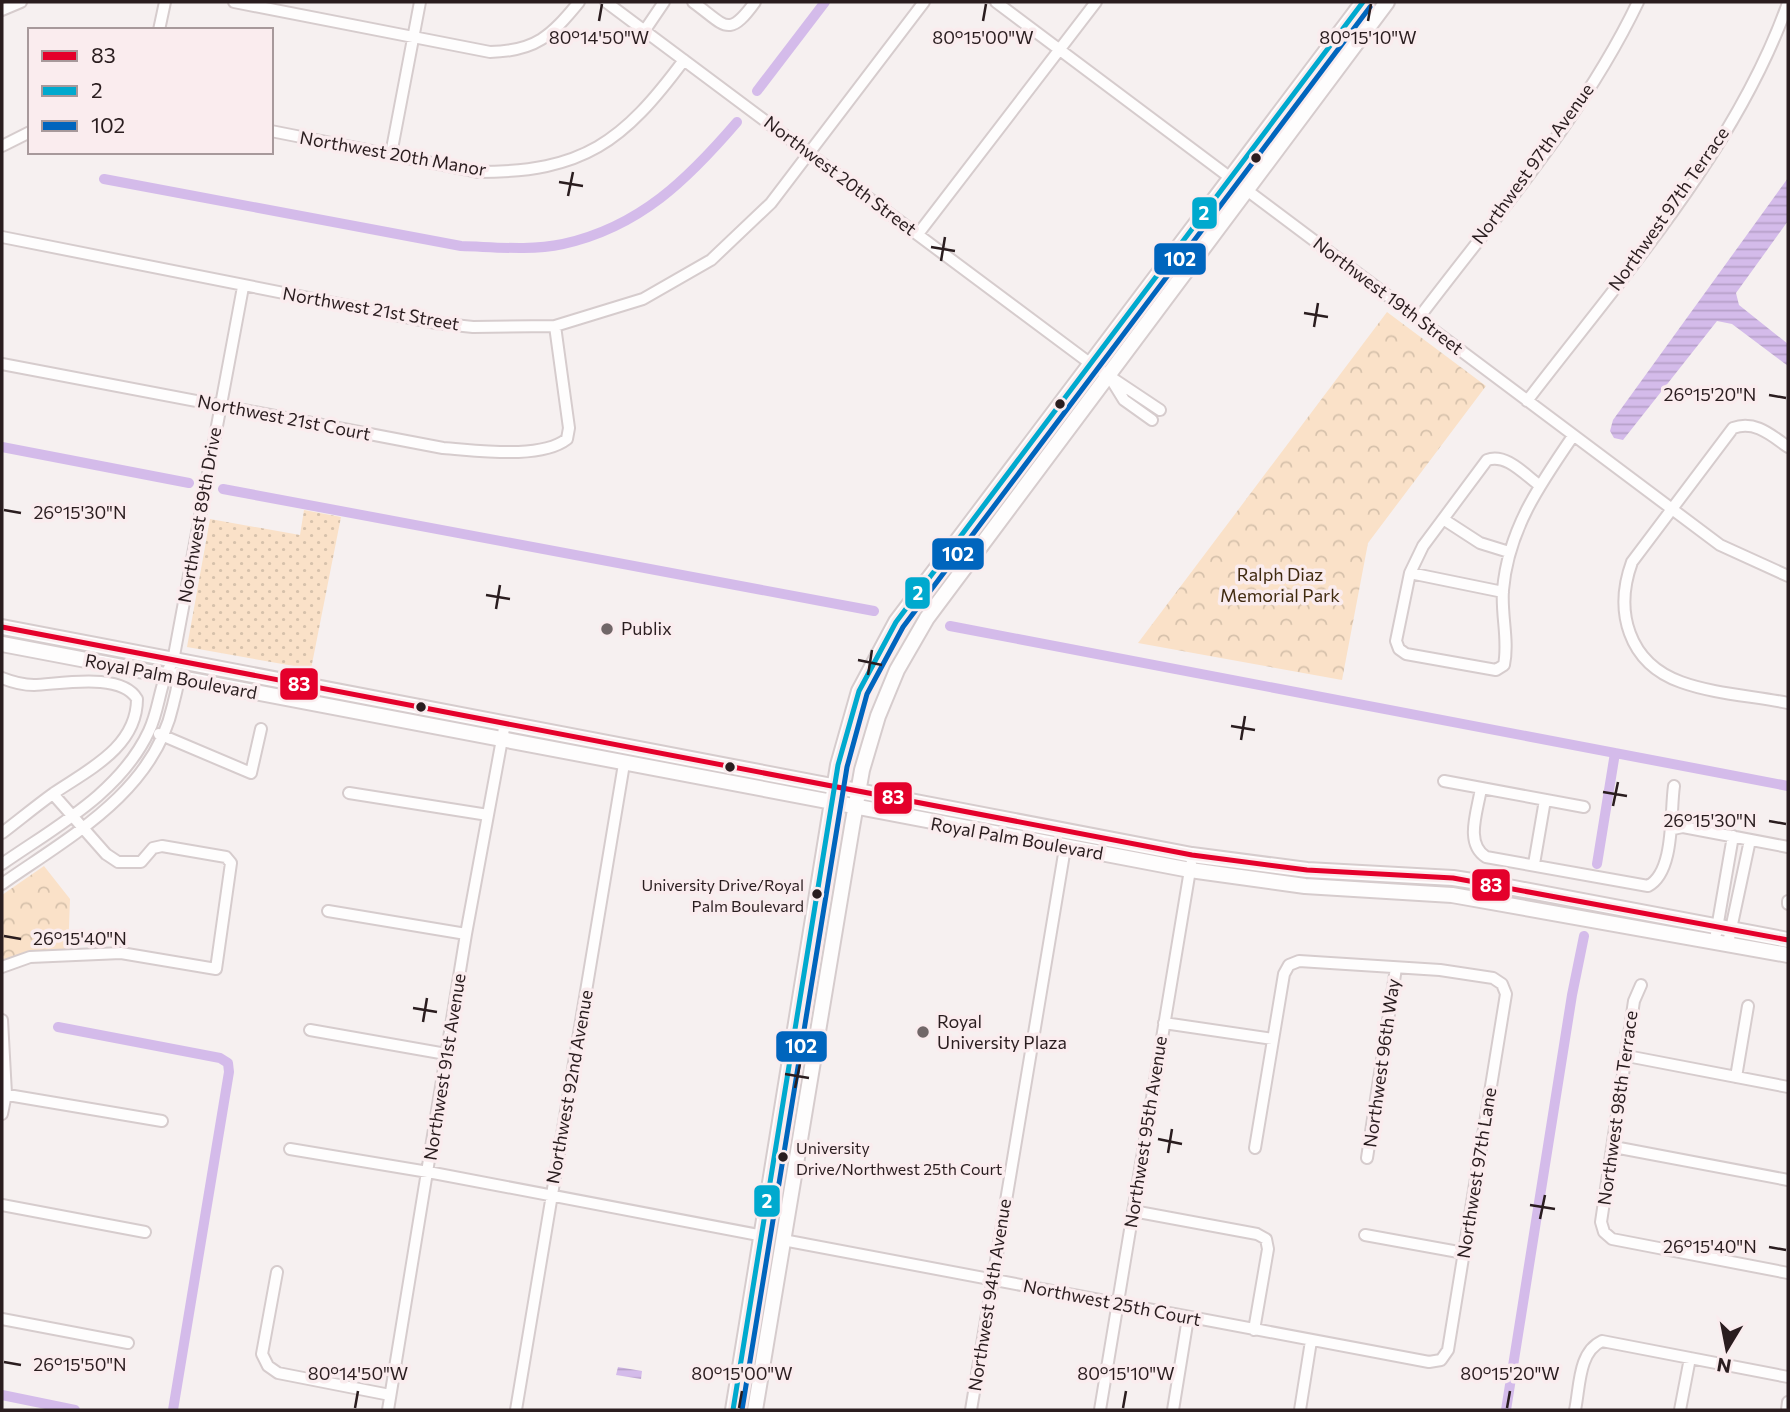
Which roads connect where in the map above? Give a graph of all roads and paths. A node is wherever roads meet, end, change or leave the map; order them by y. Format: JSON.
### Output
{"nodes":[{"id":1,"x":21,"y":2,"type":"edge"},
{"id":2,"x":165,"y":2,"type":"edge"},
{"id":3,"x":234,"y":2,"type":"edge"},
{"id":4,"x":420,"y":2,"type":"edge"},
{"id":5,"x":579,"y":2,"type":"edge"},
{"id":6,"x":606,"y":2,"type":"edge"},
{"id":7,"x":664,"y":2,"type":"edge"},
{"id":8,"x":694,"y":2,"type":"edge"},
{"id":9,"x":755,"y":2,"type":"edge"},
{"id":10,"x":924,"y":2,"type":"edge"},
{"id":11,"x":996,"y":2,"type":"edge"},
{"id":12,"x":1096,"y":2,"type":"edge"},
{"id":13,"x":1363,"y":2,"type":"edge"},
{"id":14,"x":1387,"y":2,"type":"edge"},
{"id":15,"x":1639,"y":2,"type":"edge"},
{"id":16,"x":1788,"y":3,"type":"edge"},
{"id":17,"x":284,"y":7,"type":"edge"},
{"id":18,"x":2,"y":10,"type":"edge"},
{"id":19,"x":159,"y":28,"type":"edge"},
{"id":20,"x":645,"y":30,"type":"junction"},
{"id":21,"x":414,"y":37,"type":"junction"},
{"id":22,"x":1060,"y":50,"type":"junction"},
{"id":23,"x":684,"y":60,"type":"junction"},
{"id":24,"x":273,"y":131,"type":"edge"},
{"id":25,"x":28,"y":133,"type":"edge"},
{"id":26,"x":2,"y":146,"type":"edge"},
{"id":27,"x":809,"y":153,"type":"junction"},
{"id":28,"x":391,"y":154,"type":"junction"},
{"id":29,"x":1231,"y":179,"type":"junction"},
{"id":30,"x":1247,"y":191,"type":"junction"},
{"id":31,"x":918,"y":234,"type":"junction"},
{"id":32,"x":2,"y":237,"type":"edge"},
{"id":33,"x":243,"y":287,"type":"junction"},
{"id":34,"x":1418,"y":319,"type":"junction"},
{"id":35,"x":555,"y":326,"type":"junction"},
{"id":36,"x":2,"y":364,"type":"edge"},
{"id":37,"x":1091,"y":364,"type":"junction"},
{"id":38,"x":1108,"y":374,"type":"junction"},
{"id":39,"x":1527,"y":401,"type":"junction"},
{"id":40,"x":220,"y":406,"type":"junction"},
{"id":41,"x":1160,"y":410,"type":"dead end"},
{"id":42,"x":1152,"y":420,"type":"dead end"},
{"id":43,"x":1573,"y":436,"type":"junction"},
{"id":44,"x":1788,"y":447,"type":"edge"},
{"id":45,"x":1539,"y":485,"type":"junction"},
{"id":46,"x":995,"y":488,"type":"junction"},
{"id":47,"x":1670,"y":509,"type":"junction"},
{"id":48,"x":1443,"y":519,"type":"junction"},
{"id":49,"x":988,"y":536,"type":"junction"},
{"id":50,"x":1509,"y":552,"type":"junction"},
{"id":51,"x":1410,"y":573,"type":"junction"},
{"id":52,"x":1788,"y":576,"type":"edge"},
{"id":53,"x":1503,"y":592,"type":"junction"},
{"id":54,"x":2,"y":627,"type":"edge"},
{"id":55,"x":2,"y":644,"type":"edge"},
{"id":56,"x":173,"y":661,"type":"junction"},
{"id":57,"x":163,"y":676,"type":"junction"},
{"id":58,"x":2,"y":678,"type":"edge"},
{"id":59,"x":178,"y":678,"type":"junction"},
{"id":60,"x":1788,"y":703,"type":"edge"},
{"id":61,"x":505,"y":723,"type":"junction"},
{"id":62,"x":261,"y":729,"type":"dead end"},
{"id":63,"x":150,"y":730,"type":"junction"},
{"id":64,"x":164,"y":736,"type":"junction"},
{"id":65,"x":502,"y":740,"type":"junction"},
{"id":66,"x":624,"y":764,"type":"junction"},
{"id":67,"x":1444,"y":781,"type":"dead end"},
{"id":68,"x":835,"y":785,"type":"junction"},
{"id":69,"x":1674,"y":786,"type":"dead end"},
{"id":70,"x":1481,"y":788,"type":"junction"},
{"id":71,"x":859,"y":789,"type":"junction"},
{"id":72,"x":349,"y":793,"type":"dead end"},
{"id":73,"x":53,"y":794,"type":"junction"},
{"id":74,"x":1545,"y":800,"type":"junction"},
{"id":75,"x":832,"y":804,"type":"junction"},
{"id":76,"x":1584,"y":807,"type":"dead end"},
{"id":77,"x":855,"y":808,"type":"junction"},
{"id":78,"x":74,"y":814,"type":"junction"},
{"id":79,"x":488,"y":815,"type":"junction"},
{"id":80,"x":1052,"y":826,"type":"junction"},
{"id":81,"x":84,"y":827,"type":"junction"},
{"id":82,"x":1673,"y":829,"type":"junction"},
{"id":83,"x":2,"y":833,"type":"edge"},
{"id":84,"x":1732,"y":836,"type":"junction"},
{"id":85,"x":1016,"y":838,"type":"junction"},
{"id":86,"x":1750,"y":840,"type":"junction"},
{"id":87,"x":1788,"y":847,"type":"edge"},
{"id":88,"x":1065,"y":848,"type":"junction"},
{"id":89,"x":1192,"y":855,"type":"junction"},
{"id":90,"x":2,"y":864,"type":"edge"},
{"id":91,"x":1534,"y":864,"type":"junction"},
{"id":92,"x":1190,"y":870,"type":"junction"},
{"id":93,"x":2,"y":884,"type":"edge"},
{"id":94,"x":328,"y":911,"type":"dead end"},
{"id":95,"x":466,"y":934,"type":"junction"},
{"id":96,"x":1723,"y":935,"type":"junction"},
{"id":97,"x":1788,"y":940,"type":"edge"},
{"id":98,"x":1788,"y":955,"type":"edge"},
{"id":99,"x":2,"y":967,"type":"edge"},
{"id":100,"x":1396,"y":968,"type":"junction"},
{"id":101,"x":1641,"y":985,"type":"dead end"},
{"id":102,"x":1748,"y":1006,"type":"dead end"},
{"id":103,"x":2,"y":1020,"type":"edge"},
{"id":104,"x":1164,"y":1023,"type":"junction"},
{"id":105,"x":310,"y":1030,"type":"dead end"},
{"id":106,"x":1273,"y":1039,"type":"junction"},
{"id":107,"x":446,"y":1054,"type":"junction"},
{"id":108,"x":1627,"y":1056,"type":"junction"},
{"id":109,"x":1736,"y":1077,"type":"junction"},
{"id":110,"x":1788,"y":1087,"type":"edge"},
{"id":111,"x":4,"y":1094,"type":"edge"},
{"id":112,"x":2,"y":1114,"type":"edge"},
{"id":113,"x":162,"y":1121,"type":"dead end"},
{"id":114,"x":1614,"y":1147,"type":"junction"},
{"id":115,"x":1255,"y":1148,"type":"dead end"},
{"id":116,"x":290,"y":1149,"type":"dead end"},
{"id":117,"x":1367,"y":1158,"type":"dead end"},
{"id":118,"x":428,"y":1172,"type":"junction"},
{"id":119,"x":1788,"y":1180,"type":"edge"},
{"id":120,"x":771,"y":1188,"type":"junction"},
{"id":121,"x":551,"y":1195,"type":"junction"},
{"id":122,"x":2,"y":1205,"type":"edge"},
{"id":123,"x":1133,"y":1211,"type":"junction"},
{"id":124,"x":145,"y":1232,"type":"dead end"},
{"id":125,"x":1365,"y":1235,"type":"dead end"},
{"id":126,"x":764,"y":1236,"type":"junction"},
{"id":127,"x":783,"y":1240,"type":"junction"},
{"id":128,"x":1464,"y":1253,"type":"junction"},
{"id":129,"x":277,"y":1272,"type":"dead end"},
{"id":130,"x":1788,"y":1273,"type":"edge"},
{"id":131,"x":992,"y":1280,"type":"junction"},
{"id":132,"x":774,"y":1296,"type":"junction"},
{"id":133,"x":1118,"y":1303,"type":"junction"},
{"id":134,"x":1188,"y":1318,"type":"junction"},
{"id":135,"x":2,"y":1319,"type":"edge"},
{"id":136,"x":1254,"y":1330,"type":"junction"},
{"id":137,"x":1311,"y":1341,"type":"junction"},
{"id":138,"x":128,"y":1343,"type":"dead end"},
{"id":139,"x":1690,"y":1358,"type":"junction"},
{"id":140,"x":1441,"y":1360,"type":"joint"},
{"id":141,"x":1788,"y":1377,"type":"edge"},
{"id":142,"x":390,"y":1395,"type":"junction"},
{"id":143,"x":1788,"y":1402,"type":"edge"},
{"id":144,"x":388,"y":1410,"type":"edge"},
{"id":145,"x":516,"y":1410,"type":"edge"},
{"id":146,"x":733,"y":1410,"type":"edge"},
{"id":147,"x":755,"y":1410,"type":"edge"},
{"id":148,"x":971,"y":1410,"type":"edge"},
{"id":149,"x":1100,"y":1410,"type":"edge"},
{"id":150,"x":1173,"y":1410,"type":"edge"},
{"id":151,"x":1300,"y":1410,"type":"edge"},
{"id":152,"x":1575,"y":1410,"type":"edge"},
{"id":153,"x":1681,"y":1410,"type":"edge"},
{"id":154,"x":1787,"y":1410,"type":"edge"}],
"edges":[{"from":1,"to":18,"type":"street"},
{"from":2,"to":19,"type":"street"},
{"from":3,"to":17,"type":"street"},
{"from":4,"to":21,"type":"street"},
{"from":5,"to":21,"type":"street"},
{"from":6,"to":20,"type":"street","name":"Northwest 20th Street"},
{"from":7,"to":20,"type":"street"},
{"from":8,"to":9,"type":"street"},
{"from":10,"to":27,"type":"street","name":"Northwest 21st Street"},
{"from":11,"to":22,"type":"street","name":"Northwest 19th Street"},
{"from":12,"to":22,"type":"street"},
{"from":13,"to":29,"type":"main road"},
{"from":14,"to":30,"type":"main road"},
{"from":15,"to":34,"type":"street","name":"Northwest 97th Avenue"},
{"from":16,"to":39,"type":"street","name":"Northwest 97th Terrace"},
{"from":17,"to":21,"type":"street"},
{"from":20,"to":23,"type":"street","name":"Northwest 20th Street"},
{"from":21,"to":28,"type":"street"},
{"from":22,"to":29,"type":"street","name":"Northwest 19th Street"},
{"from":22,"to":31,"type":"street"},
{"from":23,"to":27,"type":"street","name":"Northwest 20th Street"},
{"from":23,"to":28,"type":"street","name":"Northwest 20th Manor"},
{"from":24,"to":28,"type":"street","name":"Northwest 20th Manor"},
{"from":25,"to":26,"type":"street"},
{"from":27,"to":31,"type":"street","name":"Northwest 20th Street"},
{"from":27,"to":35,"type":"street","name":"Northwest 21st Street"},
{"from":29,"to":30,"type":"street","name":"Northwest 19th Street"},
{"from":29,"to":37,"type":"main road"},
{"from":30,"to":34,"type":"street","name":"Northwest 19th Street"},
{"from":30,"to":38,"type":"main road"},
{"from":31,"to":37,"type":"street","name":"Northwest 20th Street"},
{"from":32,"to":33,"type":"street","name":"Northwest 21st Street"},
{"from":33,"to":35,"type":"street","name":"Northwest 21st Street"},
{"from":33,"to":40,"type":"street","name":"Northwest 89th Drive"},
{"from":34,"to":39,"type":"street","name":"Northwest 19th Street"},
{"from":35,"to":40,"type":"street","name":"Northwest 21st Court"},
{"from":36,"to":40,"type":"street","name":"Northwest 21st Court"},
{"from":37,"to":38,"type":"street","name":"Northwest 20th Street"},
{"from":37,"to":46,"type":"main road"},
{"from":38,"to":41,"type":"street","name":"Northwest 20th Street"},
{"from":38,"to":42,"type":"street","name":"Northwest 20th Street"},
{"from":38,"to":49,"type":"main road"},
{"from":39,"to":43,"type":"street","name":"Northwest 19th Street"},
{"from":40,"to":56,"type":"street","name":"Northwest 89th Drive"},
{"from":43,"to":45,"type":"street"},
{"from":43,"to":47,"type":"street","name":"Northwest 19th Street"},
{"from":44,"to":47,"type":"street"},
{"from":45,"to":48,"type":"street"},
{"from":45,"to":50,"type":"street"},
{"from":46,"to":49,"type":"main road"},
{"from":46,"to":68,"type":"main road"},
{"from":47,"to":52,"type":"street","name":"Northwest 19th Street"},
{"from":47,"to":60,"type":"street"},
{"from":48,"to":50,"type":"street"},
{"from":48,"to":51,"type":"street"},
{"from":49,"to":71,"type":"main road"},
{"from":50,"to":53,"type":"street"},
{"from":51,"to":53,"type":"street"},
{"from":51,"to":53,"type":"street"},
{"from":54,"to":56,"type":"main road","name":"Royal Palm Boulevard"},
{"from":55,"to":57,"type":"main road","name":"Royal Palm Boulevard"},
{"from":56,"to":57,"type":"street","name":"Northwest 89th Drive"},
{"from":56,"to":59,"type":"street","name":"Northwest 89th Drive"},
{"from":56,"to":61,"type":"main road","name":"Royal Palm Boulevard"},
{"from":57,"to":59,"type":"main road","name":"Royal Palm Boulevard"},
{"from":57,"to":63,"type":"street","name":"Northwest 89th Drive"},
{"from":58,"to":73,"type":"street"},
{"from":59,"to":64,"type":"street","name":"Northwest 89th Drive"},
{"from":59,"to":65,"type":"main road","name":"Royal Palm Boulevard"},
{"from":61,"to":65,"type":"street","name":"Northwest 91st Avenue"},
{"from":61,"to":68,"type":"main road","name":"Royal Palm Boulevard"},
{"from":62,"to":64,"type":"street"},
{"from":63,"to":64,"type":"street"},
{"from":63,"to":78,"type":"street","name":"Northwest 89th Drive"},
{"from":64,"to":81,"type":"street","name":"Northwest 89th Drive"},
{"from":65,"to":66,"type":"main road","name":"Royal Palm Boulevard"},
{"from":65,"to":79,"type":"street","name":"Northwest 91st Avenue"},
{"from":66,"to":75,"type":"main road","name":"Royal Palm Boulevard"},
{"from":66,"to":121,"type":"street","name":"Northwest 92nd Avenue"},
{"from":67,"to":70,"type":"street"},
{"from":68,"to":71,"type":"main road","name":"Royal Palm Boulevard"},
{"from":68,"to":75,"type":"main road"},
{"from":69,"to":82,"type":"street"},
{"from":70,"to":74,"type":"street"},
{"from":70,"to":91,"type":"street"},
{"from":71,"to":77,"type":"main road"},
{"from":71,"to":80,"type":"main road","name":"Royal Palm Boulevard"},
{"from":72,"to":79,"type":"street"},
{"from":73,"to":78,"type":"street"},
{"from":73,"to":83,"type":"street"},
{"from":74,"to":76,"type":"street"},
{"from":74,"to":91,"type":"street"},
{"from":75,"to":77,"type":"main road","name":"Royal Palm Boulevard"},
{"from":75,"to":120,"type":"main road"},
{"from":77,"to":85,"type":"main road","name":"Royal Palm Boulevard"},
{"from":77,"to":127,"type":"main road"},
{"from":78,"to":81,"type":"street"},
{"from":78,"to":90,"type":"street","name":"Northwest 89th Drive"},
{"from":79,"to":95,"type":"street","name":"Northwest 91st Avenue"},
{"from":80,"to":85,"type":"main road"},
{"from":80,"to":89,"type":"main road","name":"Royal Palm Boulevard"},
{"from":81,"to":93,"type":"street","name":"Northwest 89th Drive"},
{"from":81,"to":99,"type":"street"},
{"from":82,"to":84,"type":"street"},
{"from":82,"to":91,"type":"street"},
{"from":84,"to":86,"type":"street"},
{"from":84,"to":96,"type":"street"},
{"from":85,"to":88,"type":"main road","name":"Royal Palm Boulevard"},
{"from":86,"to":87,"type":"street"},
{"from":86,"to":96,"type":"street"},
{"from":88,"to":92,"type":"main road","name":"Royal Palm Boulevard"},
{"from":88,"to":131,"type":"street","name":"Northwest 94th Avenue"},
{"from":89,"to":92,"type":"street","name":"Northwest 95th Avenue"},
{"from":89,"to":96,"type":"main road","name":"Royal Palm Boulevard"},
{"from":92,"to":96,"type":"main road","name":"Royal Palm Boulevard"},
{"from":92,"to":104,"type":"street","name":"Northwest 95th Avenue"},
{"from":94,"to":95,"type":"street"},
{"from":95,"to":107,"type":"street","name":"Northwest 91st Avenue"},
{"from":96,"to":97,"type":"main road","name":"Royal Palm Boulevard"},
{"from":96,"to":98,"type":"main road","name":"Royal Palm Boulevard"},
{"from":100,"to":106,"type":"street"},
{"from":100,"to":117,"type":"street","name":"Northwest 96th Way"},
{"from":100,"to":128,"type":"street","name":"Northwest 97th Lane"},
{"from":101,"to":108,"type":"street","name":"Northwest 98th Terrace"},
{"from":102,"to":109,"type":"street"},
{"from":103,"to":111,"type":"street"},
{"from":104,"to":106,"type":"street"},
{"from":104,"to":123,"type":"street","name":"Northwest 95th Avenue"},
{"from":105,"to":107,"type":"street"},
{"from":106,"to":115,"type":"street"},
{"from":107,"to":118,"type":"street","name":"Northwest 91st Avenue"},
{"from":108,"to":109,"type":"street"},
{"from":108,"to":114,"type":"street","name":"Northwest 98th Terrace"},
{"from":109,"to":110,"type":"street"},
{"from":111,"to":112,"type":"street"},
{"from":111,"to":113,"type":"street"},
{"from":114,"to":119,"type":"street"},
{"from":114,"to":130,"type":"street","name":"Northwest 98th Terrace"},
{"from":116,"to":118,"type":"street"},
{"from":118,"to":121,"type":"street"},
{"from":118,"to":142,"type":"street","name":"Northwest 91st Avenue"},
{"from":120,"to":126,"type":"main road"},
{"from":120,"to":127,"type":"main road"},
{"from":121,"to":126,"type":"street"},
{"from":121,"to":145,"type":"street","name":"Northwest 92nd Avenue"},
{"from":122,"to":124,"type":"street"},
{"from":123,"to":133,"type":"street","name":"Northwest 95th Avenue"},
{"from":123,"to":136,"type":"street"},
{"from":125,"to":128,"type":"street"},
{"from":126,"to":132,"type":"main road"},
{"from":126,"to":146,"type":"main road"},
{"from":127,"to":131,"type":"street","name":"Northwest 25th Court"},
{"from":127,"to":132,"type":"main road"},
{"from":128,"to":140,"type":"street","name":"Northwest 97th Lane"},
{"from":129,"to":142,"type":"street"},
{"from":131,"to":133,"type":"street","name":"Northwest 25th Court"},
{"from":131,"to":148,"type":"street","name":"Northwest 94th Avenue"},
{"from":132,"to":147,"type":"main road"},
{"from":133,"to":134,"type":"street","name":"Northwest 25th Court"},
{"from":133,"to":149,"type":"street","name":"Northwest 95th Avenue"},
{"from":134,"to":136,"type":"street","name":"Northwest 25th Court"},
{"from":134,"to":150,"type":"street"},
{"from":135,"to":138,"type":"street"},
{"from":136,"to":137,"type":"street","name":"Northwest 25th Court"},
{"from":137,"to":140,"type":"street","name":"Northwest 25th Court"},
{"from":137,"to":151,"type":"street"},
{"from":139,"to":141,"type":"street"},
{"from":139,"to":152,"type":"street"},
{"from":139,"to":153,"type":"street"},
{"from":142,"to":144,"type":"street","name":"Northwest 91st Avenue"},
{"from":143,"to":154,"type":"street"}]}
